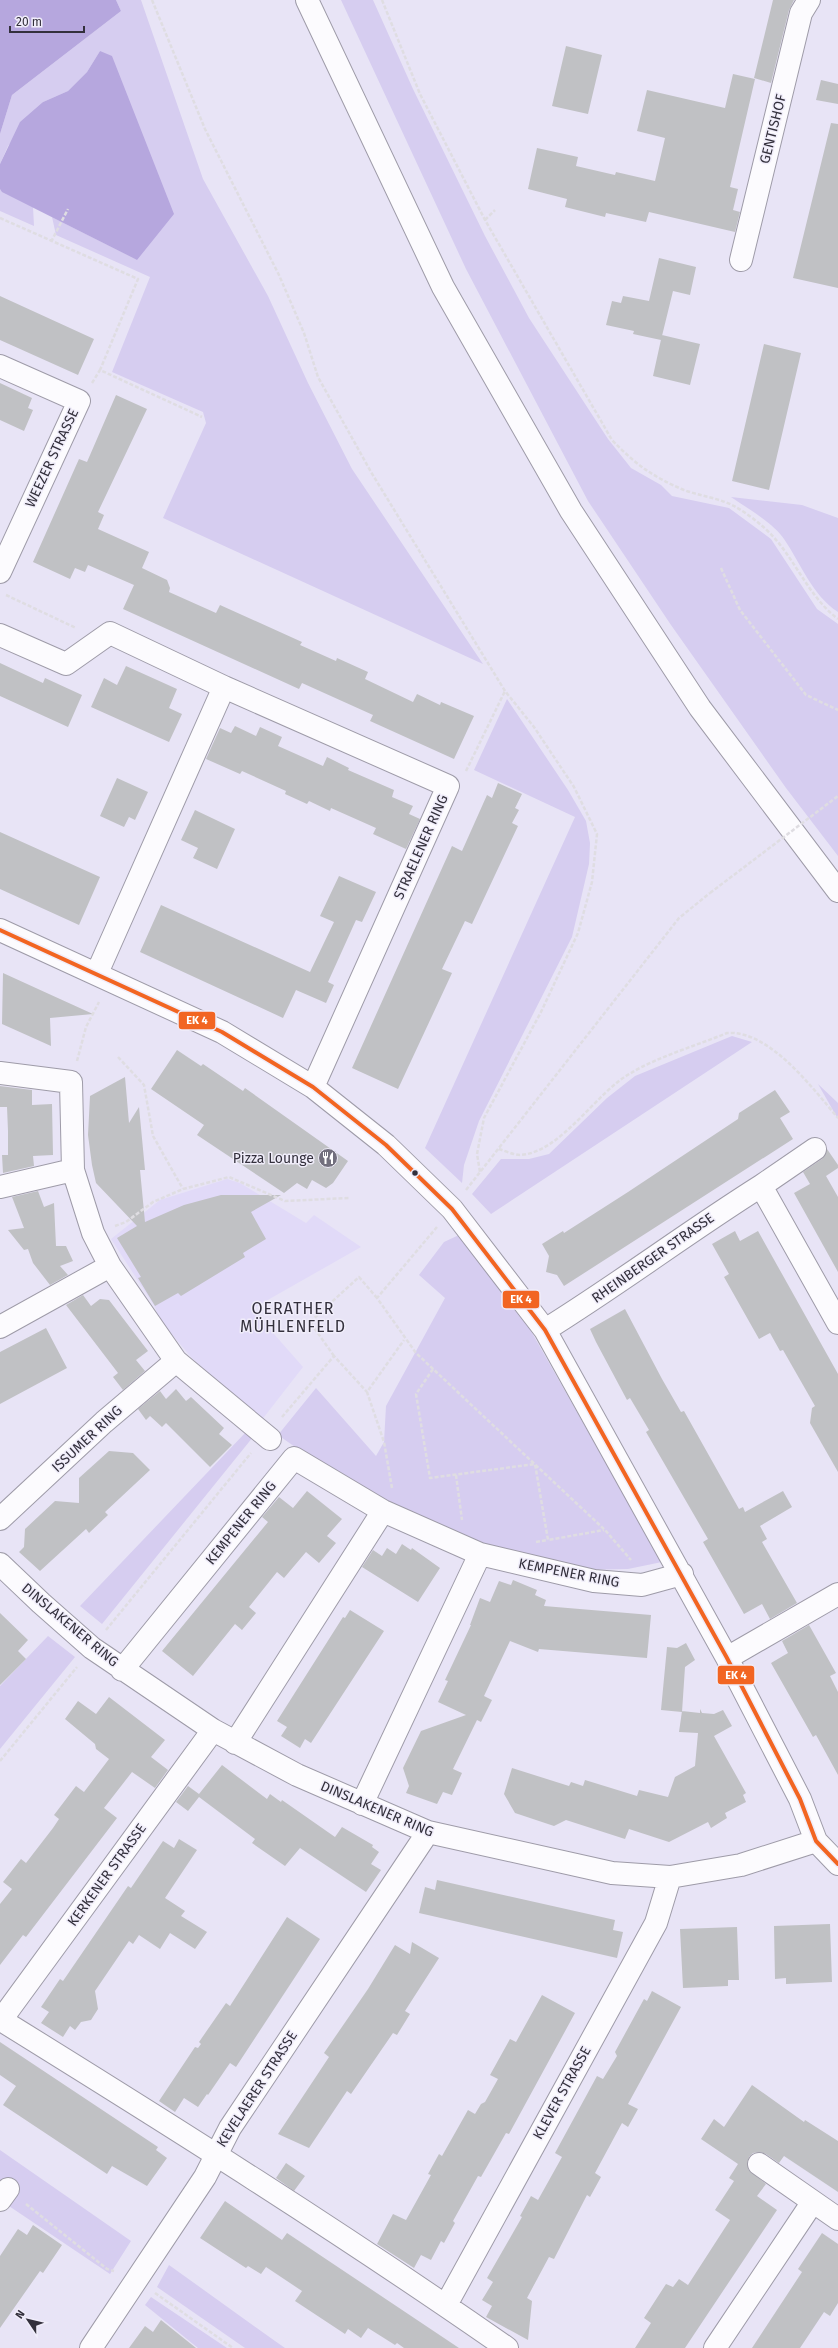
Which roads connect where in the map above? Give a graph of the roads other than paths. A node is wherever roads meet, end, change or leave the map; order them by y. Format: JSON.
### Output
{"nodes":[{"id":1,"x":307,"y":0,"type":"edge"},
{"id":2,"x":808,"y":0,"type":"edge"},
{"id":3,"x":741,"y":260,"type":"dead end"},
{"id":4,"x":0,"y":366,"type":"edge"},
{"id":5,"x":0,"y":572,"type":"edge"},
{"id":6,"x":0,"y":635,"type":"edge"},
{"id":7,"x":224,"y":687,"type":"junction"},
{"id":8,"x":838,"y":891,"type":"edge"},
{"id":9,"x":0,"y":930,"type":"edge"},
{"id":10,"x":103,"y":976,"type":"junction"},
{"id":11,"x":0,"y":1073,"type":"edge"},
{"id":12,"x":313,"y":1087,"type":"junction"},
{"id":13,"x":815,"y":1149,"type":"dead end"},
{"id":14,"x":73,"y":1170,"type":"junction"},
{"id":15,"x":761,"y":1186,"type":"junction"},
{"id":16,"x":0,"y":1187,"type":"edge"},
{"id":17,"x":110,"y":1266,"type":"junction"},
{"id":18,"x":838,"y":1323,"type":"edge"},
{"id":19,"x":0,"y":1327,"type":"edge"},
{"id":20,"x":545,"y":1330,"type":"junction"},
{"id":21,"x":176,"y":1361,"type":"junction"},
{"id":22,"x":268,"y":1437,"type":"road end"},
{"id":23,"x":383,"y":1511,"type":"junction"},
{"id":24,"x":0,"y":1519,"type":"edge"},
{"id":25,"x":480,"y":1554,"type":"junction"},
{"id":26,"x":0,"y":1564,"type":"edge"},
{"id":27,"x":682,"y":1574,"type":"junction"},
{"id":28,"x":838,"y":1594,"type":"edge"},
{"id":29,"x":727,"y":1658,"type":"junction"},
{"id":30,"x":122,"y":1670,"type":"junction"},
{"id":31,"x":213,"y":1730,"type":"junction"},
{"id":32,"x":235,"y":1742,"type":"junction"},
{"id":33,"x":362,"y":1804,"type":"junction"},
{"id":34,"x":428,"y":1832,"type":"junction"},
{"id":35,"x":816,"y":1841,"type":"junction"},
{"id":36,"x":838,"y":1864,"type":"edge"},
{"id":37,"x":670,"y":1877,"type":"junction"},
{"id":38,"x":1,"y":2020,"type":"edge"},
{"id":39,"x":216,"y":2153,"type":"junction"},
{"id":40,"x":759,"y":2164,"type":"dead end"},
{"id":41,"x":812,"y":2203,"type":"junction"},
{"id":42,"x":838,"y":2220,"type":"edge"},
{"id":43,"x":446,"y":2305,"type":"junction"},
{"id":44,"x":91,"y":2348,"type":"edge"},
{"id":45,"x":507,"y":2348,"type":"edge"},
{"id":46,"x":715,"y":2348,"type":"edge"}],
"edges":[{"from":1,"to":8,"type":"street"},
{"from":2,"to":3,"type":"street","name":"GENTISHOF"},
{"from":4,"to":5,"type":"street","name":"WEEZER STRASSE"},
{"from":6,"to":7,"type":"street","name":"STRAELENER RING"},
{"from":7,"to":10,"type":"street"},
{"from":7,"to":12,"type":"street","name":"STRAELENER RING"},
{"from":9,"to":10,"type":"street"},
{"from":10,"to":12,"type":"street"},
{"from":11,"to":14,"type":"street"},
{"from":12,"to":20,"type":"street"},
{"from":13,"to":15,"type":"street","name":"RHEINBERGER STRASSE"},
{"from":14,"to":16,"type":"street"},
{"from":14,"to":17,"type":"street"},
{"from":15,"to":18,"type":"street"},
{"from":15,"to":20,"type":"street","name":"RHEINBERGER STRASSE"},
{"from":17,"to":19,"type":"street"},
{"from":17,"to":21,"type":"street"},
{"from":20,"to":27,"type":"street"},
{"from":21,"to":22,"type":"street"},
{"from":21,"to":24,"type":"street","name":"ISSUMER RING"},
{"from":23,"to":25,"type":"street","name":"KEMPENER RING"},
{"from":23,"to":30,"type":"street","name":"KEMPENER RING"},
{"from":23,"to":32,"type":"street"},
{"from":25,"to":27,"type":"street","name":"KEMPENER RING"},
{"from":25,"to":33,"type":"street"},
{"from":26,"to":30,"type":"street","name":"DINSLAKENER RING"},
{"from":27,"to":29,"type":"street"},
{"from":28,"to":29,"type":"street"},
{"from":29,"to":35,"type":"street"},
{"from":30,"to":31,"type":"street","name":"DINSLAKENER RING"},
{"from":31,"to":32,"type":"street","name":"DINSLAKENER RING"},
{"from":31,"to":38,"type":"street","name":"KERKENER STRASSE"},
{"from":32,"to":33,"type":"street","name":"DINSLAKENER RING"},
{"from":33,"to":34,"type":"street","name":"DINSLAKENER RING"},
{"from":34,"to":37,"type":"street","name":"DINSLAKENER RING"},
{"from":34,"to":39,"type":"street","name":"KEVELAERER STRASSE"},
{"from":35,"to":36,"type":"street"},
{"from":35,"to":37,"type":"street","name":"DINSLAKENER RING"},
{"from":37,"to":43,"type":"street","name":"KLEVER STRASSE"},
{"from":38,"to":39,"type":"street","name":"KERKENER STRASSE"},
{"from":39,"to":43,"type":"street"},
{"from":39,"to":44,"type":"street","name":"KEVELAERER STRASSE"},
{"from":40,"to":41,"type":"street"},
{"from":41,"to":42,"type":"street"},
{"from":41,"to":46,"type":"street"},
{"from":43,"to":45,"type":"street"}]}
